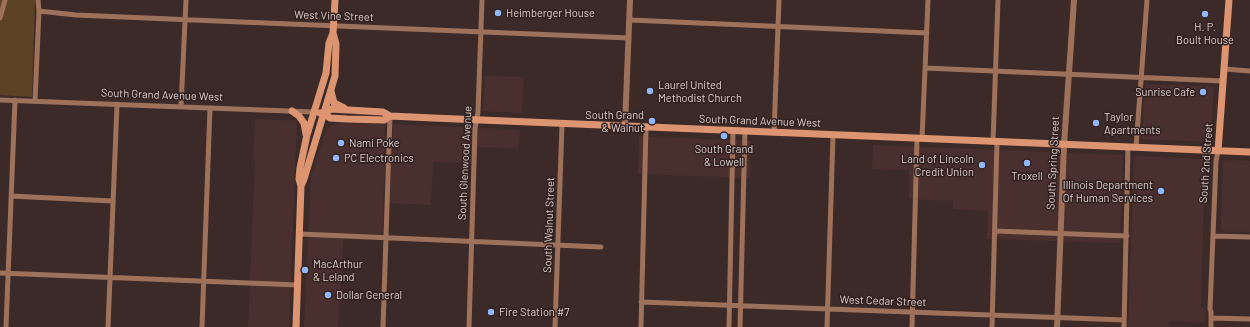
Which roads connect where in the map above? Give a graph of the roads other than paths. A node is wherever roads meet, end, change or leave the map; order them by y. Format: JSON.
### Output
{"nodes":[{"id":1,"x":5,"y":0,"type":"edge"},
{"id":2,"x":38,"y":0,"type":"edge"},
{"id":3,"x":186,"y":0,"type":"edge"},
{"id":4,"x":335,"y":0,"type":"edge"},
{"id":5,"x":482,"y":0,"type":"edge"},
{"id":6,"x":630,"y":0,"type":"edge"},
{"id":7,"x":779,"y":0,"type":"edge"},
{"id":8,"x":928,"y":0,"type":"edge"},
{"id":9,"x":998,"y":0,"type":"edge"},
{"id":10,"x":1074,"y":0,"type":"edge"},
{"id":11,"x":1147,"y":0,"type":"edge"},
{"id":12,"x":1229,"y":0,"type":"edge"},
{"id":13,"x":39,"y":12,"type":"junction"},
{"id":14,"x":0,"y":18,"type":"edge"},
{"id":15,"x":184,"y":20,"type":"junction"},
{"id":16,"x":630,"y":20,"type":"junction"},
{"id":17,"x":778,"y":27,"type":"junction"},
{"id":18,"x":334,"y":29,"type":"junction"},
{"id":19,"x":481,"y":33,"type":"junction"},
{"id":20,"x":927,"y":33,"type":"junction"},
{"id":21,"x":629,"y":38,"type":"junction"},
{"id":22,"x":925,"y":68,"type":"junction"},
{"id":23,"x":1224,"y":69,"type":"junction"},
{"id":24,"x":996,"y":71,"type":"junction"},
{"id":25,"x":1250,"y":71,"type":"edge"},
{"id":26,"x":1068,"y":74,"type":"junction"},
{"id":27,"x":1142,"y":77,"type":"junction"},
{"id":28,"x":1223,"y":81,"type":"junction"},
{"id":29,"x":331,"y":89,"type":"junction"},
{"id":30,"x":0,"y":100,"type":"edge"},
{"id":31,"x":15,"y":100,"type":"junction"},
{"id":32,"x":35,"y":101,"type":"junction"},
{"id":33,"x":117,"y":104,"type":"junction"},
{"id":34,"x":181,"y":107,"type":"junction"},
{"id":35,"x":210,"y":108,"type":"junction"},
{"id":36,"x":292,"y":111,"type":"junction"},
{"id":37,"x":354,"y":111,"type":"junction"},
{"id":38,"x":314,"y":112,"type":"junction"},
{"id":39,"x":324,"y":113,"type":"junction"},
{"id":40,"x":390,"y":116,"type":"junction"},
{"id":41,"x":476,"y":120,"type":"junction"},
{"id":42,"x":562,"y":124,"type":"junction"},
{"id":43,"x":625,"y":126,"type":"junction"},
{"id":44,"x":646,"y":127,"type":"junction"},
{"id":45,"x":733,"y":131,"type":"junction"},
{"id":46,"x":745,"y":131,"type":"junction"},
{"id":47,"x":774,"y":133,"type":"junction"},
{"id":48,"x":306,"y":135,"type":"junction"},
{"id":49,"x":833,"y":135,"type":"junction"},
{"id":50,"x":920,"y":138,"type":"junction"},
{"id":51,"x":995,"y":142,"type":"junction"},
{"id":52,"x":1064,"y":145,"type":"junction"},
{"id":53,"x":1128,"y":147,"type":"junction"},
{"id":54,"x":1136,"y":147,"type":"junction"},
{"id":55,"x":1218,"y":151,"type":"junction"},
{"id":56,"x":1250,"y":152,"type":"edge"},
{"id":57,"x":301,"y":186,"type":"junction"},
{"id":58,"x":11,"y":196,"type":"junction"},
{"id":59,"x":112,"y":201,"type":"junction"},
{"id":60,"x":995,"y":231,"type":"junction"},
{"id":61,"x":1060,"y":233,"type":"junction"},
{"id":62,"x":300,"y":234,"type":"junction"},
{"id":63,"x":1127,"y":236,"type":"junction"},
{"id":64,"x":1213,"y":236,"type":"junction"},
{"id":65,"x":1250,"y":237,"type":"edge"},
{"id":66,"x":386,"y":238,"type":"junction"},
{"id":67,"x":472,"y":242,"type":"junction"},
{"id":68,"x":558,"y":245,"type":"junction"},
{"id":69,"x":601,"y":247,"type":"dead end"},
{"id":70,"x":0,"y":273,"type":"edge"},
{"id":71,"x":8,"y":273,"type":"junction"},
{"id":72,"x":110,"y":277,"type":"junction"},
{"id":73,"x":204,"y":281,"type":"junction"},
{"id":74,"x":298,"y":285,"type":"junction"},
{"id":75,"x":641,"y":302,"type":"junction"},
{"id":76,"x":729,"y":305,"type":"junction"},
{"id":77,"x":740,"y":306,"type":"junction"},
{"id":78,"x":828,"y":309,"type":"junction"},
{"id":79,"x":912,"y":312,"type":"junction"},
{"id":80,"x":993,"y":316,"type":"junction"},
{"id":81,"x":1058,"y":318,"type":"junction"},
{"id":82,"x":1211,"y":318,"type":"junction"},
{"id":83,"x":1250,"y":319,"type":"edge"},
{"id":84,"x":1124,"y":320,"type":"junction"},
{"id":85,"x":6,"y":327,"type":"edge"},
{"id":86,"x":108,"y":327,"type":"edge"},
{"id":87,"x":202,"y":327,"type":"edge"},
{"id":88,"x":296,"y":327,"type":"edge"},
{"id":89,"x":383,"y":327,"type":"edge"},
{"id":90,"x":469,"y":327,"type":"edge"},
{"id":91,"x":555,"y":327,"type":"edge"},
{"id":92,"x":641,"y":327,"type":"edge"},
{"id":93,"x":729,"y":327,"type":"edge"},
{"id":94,"x":740,"y":327,"type":"edge"},
{"id":95,"x":827,"y":327,"type":"edge"},
{"id":96,"x":912,"y":327,"type":"edge"},
{"id":97,"x":992,"y":327,"type":"edge"},
{"id":98,"x":1057,"y":327,"type":"edge"},
{"id":99,"x":1124,"y":327,"type":"edge"},
{"id":100,"x":1211,"y":327,"type":"edge"}],
"edges":[{"from":1,"to":14,"type":"street"},
{"from":2,"to":13,"type":"street"},
{"from":3,"to":15,"type":"street"},
{"from":4,"to":18,"type":"main road"},
{"from":5,"to":19,"type":"street","name":"South Glenwood Avenue"},
{"from":6,"to":16,"type":"street"},
{"from":7,"to":17,"type":"street"},
{"from":8,"to":20,"type":"street"},
{"from":9,"to":24,"type":"street"},
{"from":10,"to":26,"type":"street","name":"South Spring Street"},
{"from":11,"to":27,"type":"street"},
{"from":12,"to":23,"type":"main road","name":"South 2nd Street"},
{"from":13,"to":15,"type":"street","name":"West Vine Street"},
{"from":13,"to":32,"type":"street"},
{"from":15,"to":18,"type":"street","name":"West Vine Street"},
{"from":15,"to":34,"type":"street"},
{"from":16,"to":17,"type":"street"},
{"from":16,"to":21,"type":"street"},
{"from":17,"to":20,"type":"street"},
{"from":17,"to":47,"type":"street"},
{"from":18,"to":19,"type":"street","name":"West Vine Street"},
{"from":18,"to":29,"type":"main road"},
{"from":18,"to":38,"type":"main road"},
{"from":19,"to":21,"type":"street","name":"West Vine Street"},
{"from":19,"to":41,"type":"street","name":"South Glenwood Avenue"},
{"from":20,"to":22,"type":"street"},
{"from":21,"to":43,"type":"street"},
{"from":22,"to":24,"type":"street"},
{"from":22,"to":50,"type":"street"},
{"from":23,"to":25,"type":"street"},
{"from":23,"to":28,"type":"main road","name":"South 2nd Street"},
{"from":24,"to":26,"type":"street"},
{"from":24,"to":51,"type":"street"},
{"from":26,"to":27,"type":"street"},
{"from":26,"to":52,"type":"street","name":"South Spring Street"},
{"from":27,"to":28,"type":"street"},
{"from":27,"to":54,"type":"street"},
{"from":28,"to":55,"type":"main road","name":"South 2nd Street"},
{"from":29,"to":37,"type":"main road"},
{"from":29,"to":39,"type":"main road"},
{"from":30,"to":31,"type":"street","name":"South Grand Avenue West"},
{"from":31,"to":32,"type":"street","name":"South Grand Avenue West"},
{"from":31,"to":58,"type":"street"},
{"from":32,"to":33,"type":"street","name":"South Grand Avenue West"},
{"from":33,"to":34,"type":"street","name":"South Grand Avenue West"},
{"from":33,"to":59,"type":"street"},
{"from":34,"to":35,"type":"street","name":"South Grand Avenue West"},
{"from":35,"to":36,"type":"street","name":"South Grand Avenue West"},
{"from":35,"to":73,"type":"street"},
{"from":36,"to":38,"type":"street","name":"South Grand Avenue West"},
{"from":36,"to":48,"type":"main road"},
{"from":37,"to":39,"type":"main road","name":"South Grand Avenue West"},
{"from":37,"to":40,"type":"main road","name":"South Grand Avenue West"},
{"from":38,"to":39,"type":"main road","name":"South Grand Avenue West"},
{"from":38,"to":48,"type":"main road"},
{"from":39,"to":40,"type":"main road","name":"South Grand Avenue West"},
{"from":39,"to":57,"type":"main road"},
{"from":40,"to":41,"type":"main road","name":"South Grand Avenue West"},
{"from":40,"to":66,"type":"street"},
{"from":41,"to":42,"type":"main road","name":"South Grand Avenue West"},
{"from":41,"to":67,"type":"street","name":"South Glenwood Avenue"},
{"from":42,"to":43,"type":"main road","name":"South Grand Avenue West"},
{"from":42,"to":68,"type":"street","name":"South Walnut Street"},
{"from":43,"to":44,"type":"main road","name":"South Grand Avenue West"},
{"from":44,"to":45,"type":"main road","name":"South Grand Avenue West"},
{"from":44,"to":75,"type":"street"},
{"from":45,"to":46,"type":"main road","name":"South Grand Avenue West"},
{"from":45,"to":76,"type":"street"},
{"from":46,"to":47,"type":"main road","name":"South Grand Avenue West"},
{"from":46,"to":77,"type":"street"},
{"from":47,"to":49,"type":"main road","name":"South Grand Avenue West"},
{"from":48,"to":57,"type":"main road"},
{"from":49,"to":50,"type":"main road","name":"South Grand Avenue West"},
{"from":49,"to":78,"type":"street"},
{"from":50,"to":51,"type":"main road","name":"South Grand Avenue West"},
{"from":50,"to":79,"type":"street"},
{"from":51,"to":52,"type":"main road","name":"South Grand Avenue West"},
{"from":51,"to":60,"type":"street"},
{"from":52,"to":53,"type":"main road","name":"South Grand Avenue West"},
{"from":52,"to":61,"type":"street","name":"South Spring Street"},
{"from":53,"to":54,"type":"main road","name":"South Grand Avenue West"},
{"from":53,"to":63,"type":"street"},
{"from":54,"to":55,"type":"main road","name":"South Grand Avenue West"},
{"from":55,"to":56,"type":"main road","name":"South Grand Avenue West"},
{"from":55,"to":64,"type":"street","name":"South 2nd Street"},
{"from":57,"to":62,"type":"main road"},
{"from":58,"to":59,"type":"street"},
{"from":58,"to":71,"type":"street"},
{"from":59,"to":72,"type":"street"},
{"from":60,"to":61,"type":"street"},
{"from":60,"to":80,"type":"street"},
{"from":61,"to":63,"type":"street"},
{"from":61,"to":81,"type":"street","name":"South Spring Street"},
{"from":62,"to":66,"type":"street"},
{"from":62,"to":74,"type":"main road"},
{"from":63,"to":84,"type":"street"},
{"from":64,"to":65,"type":"street"},
{"from":64,"to":82,"type":"street","name":"South 2nd Street"},
{"from":66,"to":67,"type":"street"},
{"from":66,"to":89,"type":"street"},
{"from":67,"to":68,"type":"street"},
{"from":67,"to":90,"type":"street","name":"South Glenwood Avenue"},
{"from":68,"to":69,"type":"street"},
{"from":68,"to":91,"type":"street","name":"South Walnut Street"},
{"from":70,"to":71,"type":"street"},
{"from":71,"to":72,"type":"street"},
{"from":71,"to":85,"type":"street"},
{"from":72,"to":73,"type":"street"},
{"from":72,"to":86,"type":"street"},
{"from":73,"to":74,"type":"street"},
{"from":73,"to":87,"type":"street"},
{"from":74,"to":88,"type":"main road"},
{"from":75,"to":76,"type":"street","name":"West Cedar Street"},
{"from":75,"to":92,"type":"street"},
{"from":76,"to":77,"type":"street","name":"West Cedar Street"},
{"from":76,"to":93,"type":"street"},
{"from":77,"to":78,"type":"street","name":"West Cedar Street"},
{"from":77,"to":94,"type":"street"},
{"from":78,"to":79,"type":"street","name":"West Cedar Street"},
{"from":78,"to":95,"type":"street"},
{"from":79,"to":80,"type":"street","name":"West Cedar Street"},
{"from":79,"to":96,"type":"street"},
{"from":80,"to":81,"type":"street","name":"West Cedar Street"},
{"from":80,"to":97,"type":"street"},
{"from":81,"to":84,"type":"street","name":"West Cedar Street"},
{"from":81,"to":98,"type":"street","name":"South Spring Street"},
{"from":82,"to":83,"type":"street"},
{"from":82,"to":100,"type":"street","name":"South 2nd Street"},
{"from":84,"to":99,"type":"street"}]}
